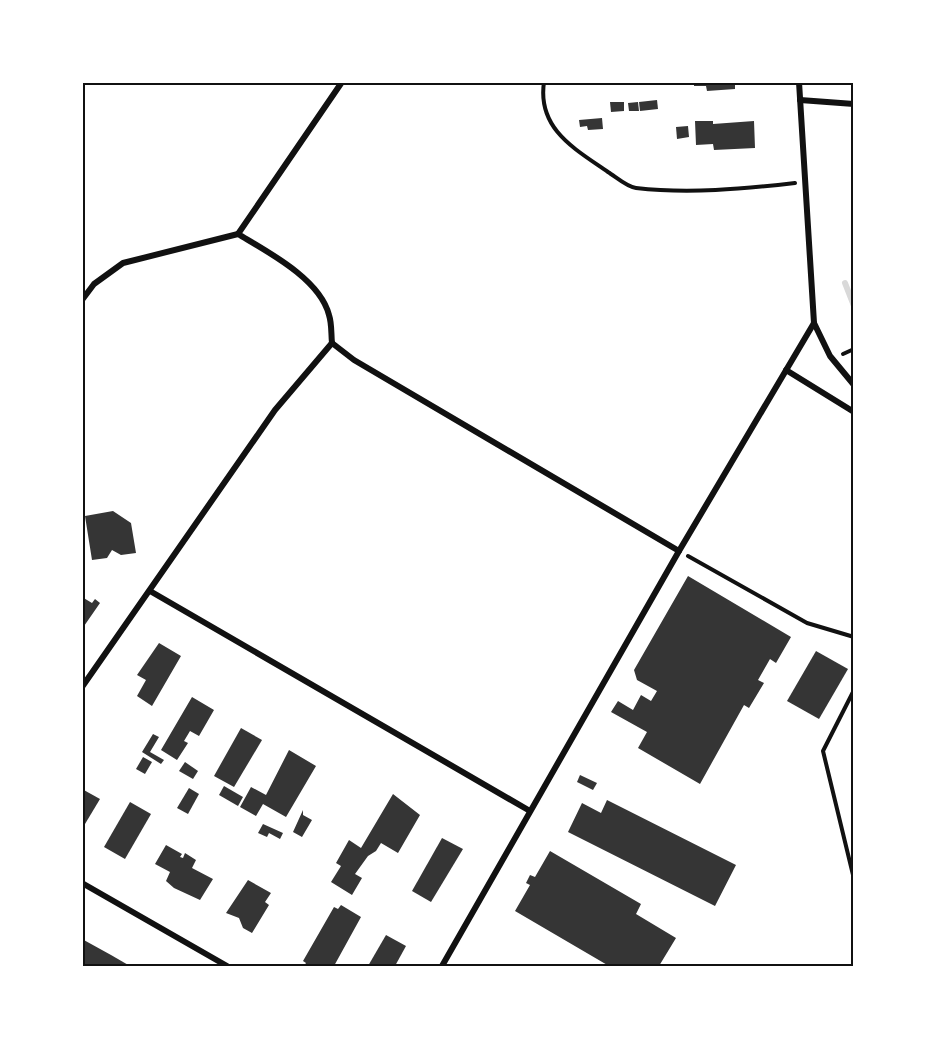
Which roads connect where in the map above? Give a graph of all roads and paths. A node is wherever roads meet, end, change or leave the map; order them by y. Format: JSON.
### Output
{"nodes":[{"id":1,"x":342,"y":82,"type":"edge"},
{"id":2,"x":544,"y":82,"type":"edge"},
{"id":3,"x":799,"y":82,"type":"edge"},
{"id":4,"x":800,"y":100,"type":"junction"},
{"id":5,"x":854,"y":104,"type":"edge"},
{"id":6,"x":805,"y":182,"type":"junction"},
{"id":7,"x":238,"y":234,"type":"junction"},
{"id":8,"x":82,"y":300,"type":"edge"},
{"id":9,"x":814,"y":323,"type":"junction"},
{"id":10,"x":332,"y":343,"type":"junction"},
{"id":11,"x":786,"y":370,"type":"junction"},
{"id":12,"x":854,"y":385,"type":"edge"},
{"id":13,"x":854,"y":412,"type":"edge"},
{"id":14,"x":679,"y":551,"type":"junction"},
{"id":15,"x":150,"y":591,"type":"junction"},
{"id":16,"x":854,"y":637,"type":"edge"},
{"id":17,"x":82,"y":687,"type":"edge"},
{"id":18,"x":854,"y":690,"type":"edge"},
{"id":19,"x":530,"y":811,"type":"junction"},
{"id":20,"x":854,"y":879,"type":"edge"},
{"id":21,"x":82,"y":883,"type":"edge"},
{"id":22,"x":227,"y":966,"type":"edge"},
{"id":23,"x":442,"y":966,"type":"edge"}],
"edges":[{"from":1,"to":7,"type":"street"},
{"from":2,"to":6,"type":"path"},
{"from":3,"to":4,"type":"street"},
{"from":4,"to":5,"type":"street"},
{"from":4,"to":6,"type":"street"},
{"from":6,"to":9,"type":"street"},
{"from":7,"to":8,"type":"street"},
{"from":7,"to":10,"type":"street"},
{"from":9,"to":11,"type":"street"},
{"from":9,"to":12,"type":"street"},
{"from":10,"to":14,"type":"street"},
{"from":10,"to":15,"type":"street"},
{"from":11,"to":13,"type":"street"},
{"from":11,"to":14,"type":"street"},
{"from":14,"to":16,"type":"path"},
{"from":14,"to":19,"type":"street"},
{"from":15,"to":17,"type":"street"},
{"from":15,"to":19,"type":"street"},
{"from":18,"to":20,"type":"path"},
{"from":19,"to":23,"type":"street"},
{"from":21,"to":22,"type":"street"}]}
